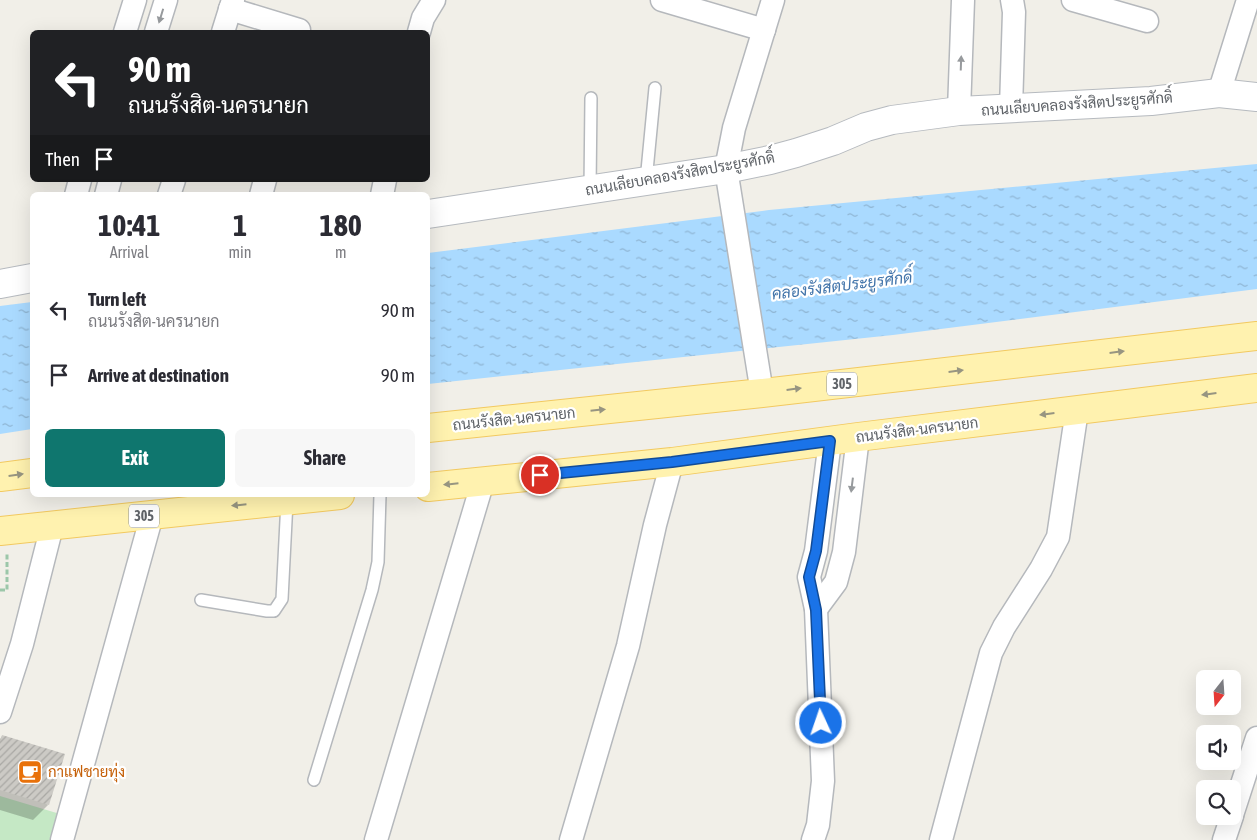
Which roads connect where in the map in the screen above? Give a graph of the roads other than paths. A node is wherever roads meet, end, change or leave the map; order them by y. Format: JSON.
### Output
{"nodes":[{"id":1,"x":135,"y":0,"type":"edge"},
{"id":2,"x":166,"y":0,"type":"edge"},
{"id":3,"x":434,"y":0,"type":"edge"},
{"id":4,"x":662,"y":0,"type":"edge"},
{"id":5,"x":773,"y":0,"type":"edge"},
{"id":6,"x":963,"y":0,"type":"edge"},
{"id":7,"x":1012,"y":0,"type":"edge"},
{"id":8,"x":1073,"y":0,"type":"edge"},
{"id":9,"x":1248,"y":0,"type":"edge"},
{"id":10,"x":232,"y":5,"type":"edge"},
{"id":11,"x":1147,"y":20,"type":"dead end"},
{"id":12,"x":126,"y":30,"type":"edge"},
{"id":13,"x":157,"y":30,"type":"edge"},
{"id":14,"x":223,"y":30,"type":"edge"},
{"id":15,"x":299,"y":30,"type":"dead end"},
{"id":16,"x":420,"y":30,"type":"edge"},
{"id":17,"x":764,"y":30,"type":"junction"},
{"id":18,"x":655,"y":88,"type":"dead end"},
{"id":19,"x":1219,"y":93,"type":"junction"},
{"id":20,"x":1257,"y":97,"type":"edge"},
{"id":21,"x":591,"y":98,"type":"dead end"},
{"id":22,"x":1011,"y":108,"type":"junction"},
{"id":23,"x":959,"y":111,"type":"junction"},
{"id":24,"x":726,"y":169,"type":"junction"},
{"id":25,"x":646,"y":181,"type":"junction"},
{"id":26,"x":590,"y":189,"type":"junction"},
{"id":27,"x":430,"y":214,"type":"edge"},
{"id":28,"x":30,"y":278,"type":"edge"},
{"id":29,"x":0,"y":284,"type":"edge"},
{"id":30,"x":1257,"y":336,"type":"edge"},
{"id":31,"x":760,"y":382,"type":"junction"},
{"id":32,"x":1257,"y":388,"type":"edge"},
{"id":33,"x":1077,"y":410,"type":"junction"},
{"id":34,"x":430,"y":428,"type":"edge"},
{"id":35,"x":858,"y":437,"type":"junction"},
{"id":36,"x":830,"y":441,"type":"junction"},
{"id":37,"x":672,"y":462,"type":"junction"},
{"id":38,"x":30,"y":473,"type":"edge"},
{"id":39,"x":0,"y":477,"type":"edge"},
{"id":40,"x":483,"y":481,"type":"junction"},
{"id":41,"x":430,"y":487,"type":"edge"},
{"id":42,"x":315,"y":497,"type":"edge"},
{"id":43,"x":380,"y":497,"type":"edge"},
{"id":44,"x":287,"y":500,"type":"junction"},
{"id":45,"x":152,"y":515,"type":"junction"},
{"id":46,"x":52,"y":526,"type":"junction"},
{"id":47,"x":4,"y":531,"type":"edge"},
{"id":48,"x":201,"y":600,"type":"dead end"},
{"id":49,"x":816,"y":610,"type":"junction"},
{"id":50,"x":0,"y":712,"type":"edge"},
{"id":51,"x":1257,"y":738,"type":"edge"},
{"id":52,"x":314,"y":780,"type":"dead end"},
{"id":53,"x":1241,"y":787,"type":"edge"},
{"id":54,"x":1229,"y":825,"type":"edge"},
{"id":55,"x":62,"y":840,"type":"edge"},
{"id":56,"x":376,"y":840,"type":"edge"},
{"id":57,"x":572,"y":840,"type":"edge"},
{"id":58,"x":813,"y":840,"type":"edge"},
{"id":59,"x":941,"y":840,"type":"edge"},
{"id":60,"x":1224,"y":840,"type":"edge"}],
"edges":[{"from":1,"to":12,"type":"street"},
{"from":2,"to":13,"type":"street","one_way":true},
{"from":3,"to":16,"type":"street"},
{"from":4,"to":17,"type":"street"},
{"from":5,"to":17,"type":"street"},
{"from":23,"to":6,"type":"street","one_way":true},
{"from":7,"to":22,"type":"street"},
{"from":8,"to":11,"type":"street"},
{"from":9,"to":19,"type":"street"},
{"from":10,"to":14,"type":"street"},
{"from":10,"to":15,"type":"street"},
{"from":17,"to":24,"type":"street"},
{"from":18,"to":25,"type":"lane"},
{"from":19,"to":20,"type":"street","name":"ถนนเลียบคลองรังสิตประยูรศักดิ์"},
{"from":19,"to":22,"type":"street","name":"ถนนเลียบคลองรังสิตประยูรศักดิ์"},
{"from":21,"to":26,"type":"lane"},
{"from":22,"to":23,"type":"street","name":"ถนนเลียบคลองรังสิตประยูรศักดิ์"},
{"from":23,"to":24,"type":"street","name":"ถนนเลียบคลองรังสิตประยูรศักดิ์"},
{"from":24,"to":25,"type":"street","name":"ถนนเลียบคลองรังสิตประยูรศักดิ์"},
{"from":24,"to":31,"type":"street"},
{"from":25,"to":26,"type":"street","name":"ถนนเลียบคลองรังสิตประยูรศักดิ์"},
{"from":26,"to":27,"type":"street","name":"ถนนเลียบคลองรังสิตประยูรศักดิ์"},
{"from":28,"to":29,"type":"street"},
{"from":31,"to":30,"type":"main road","name":"ถนนรังสิต-นครนายก","number":"305","one_way":true},
{"from":34,"to":31,"type":"main road","name":"ถนนรังสิต-นครนายก","number":"305","one_way":true},
{"from":32,"to":33,"type":"main road","name":"ถนนรังสิต-นครนายก","one_way":true},
{"from":33,"to":35,"type":"main road","name":"ถนนรังสิต-นครนายก","one_way":true},
{"from":33,"to":59,"type":"street"},
{"from":35,"to":36,"type":"main road","name":"ถนนรังสิต-นครนายก"},
{"from":35,"to":49,"type":"street","one_way":true},
{"from":36,"to":37,"type":"main road","name":"ถนนรังสิต-นครนายก"},
{"from":36,"to":49,"type":"street"},
{"from":37,"to":40,"type":"main road","name":"ถนนรังสิต-นครนายก"},
{"from":37,"to":57,"type":"street"},
{"from":39,"to":38,"type":"main road","one_way":true},
{"from":40,"to":41,"type":"main road","name":"ถนนรังสิต-นครนายก","one_way":true},
{"from":40,"to":56,"type":"street"},
{"from":42,"to":44,"type":"main road","number":"305"},
{"from":43,"to":52,"type":"lane"},
{"from":44,"to":45,"type":"main road","number":"305","one_way":true},
{"from":44,"to":48,"type":"lane"},
{"from":45,"to":46,"type":"main road","number":"305"},
{"from":45,"to":55,"type":"street"},
{"from":46,"to":47,"type":"main road","number":"305"},
{"from":46,"to":50,"type":"street"},
{"from":49,"to":58,"type":"street"},
{"from":51,"to":53,"type":"street"},
{"from":54,"to":60,"type":"street"}]}
